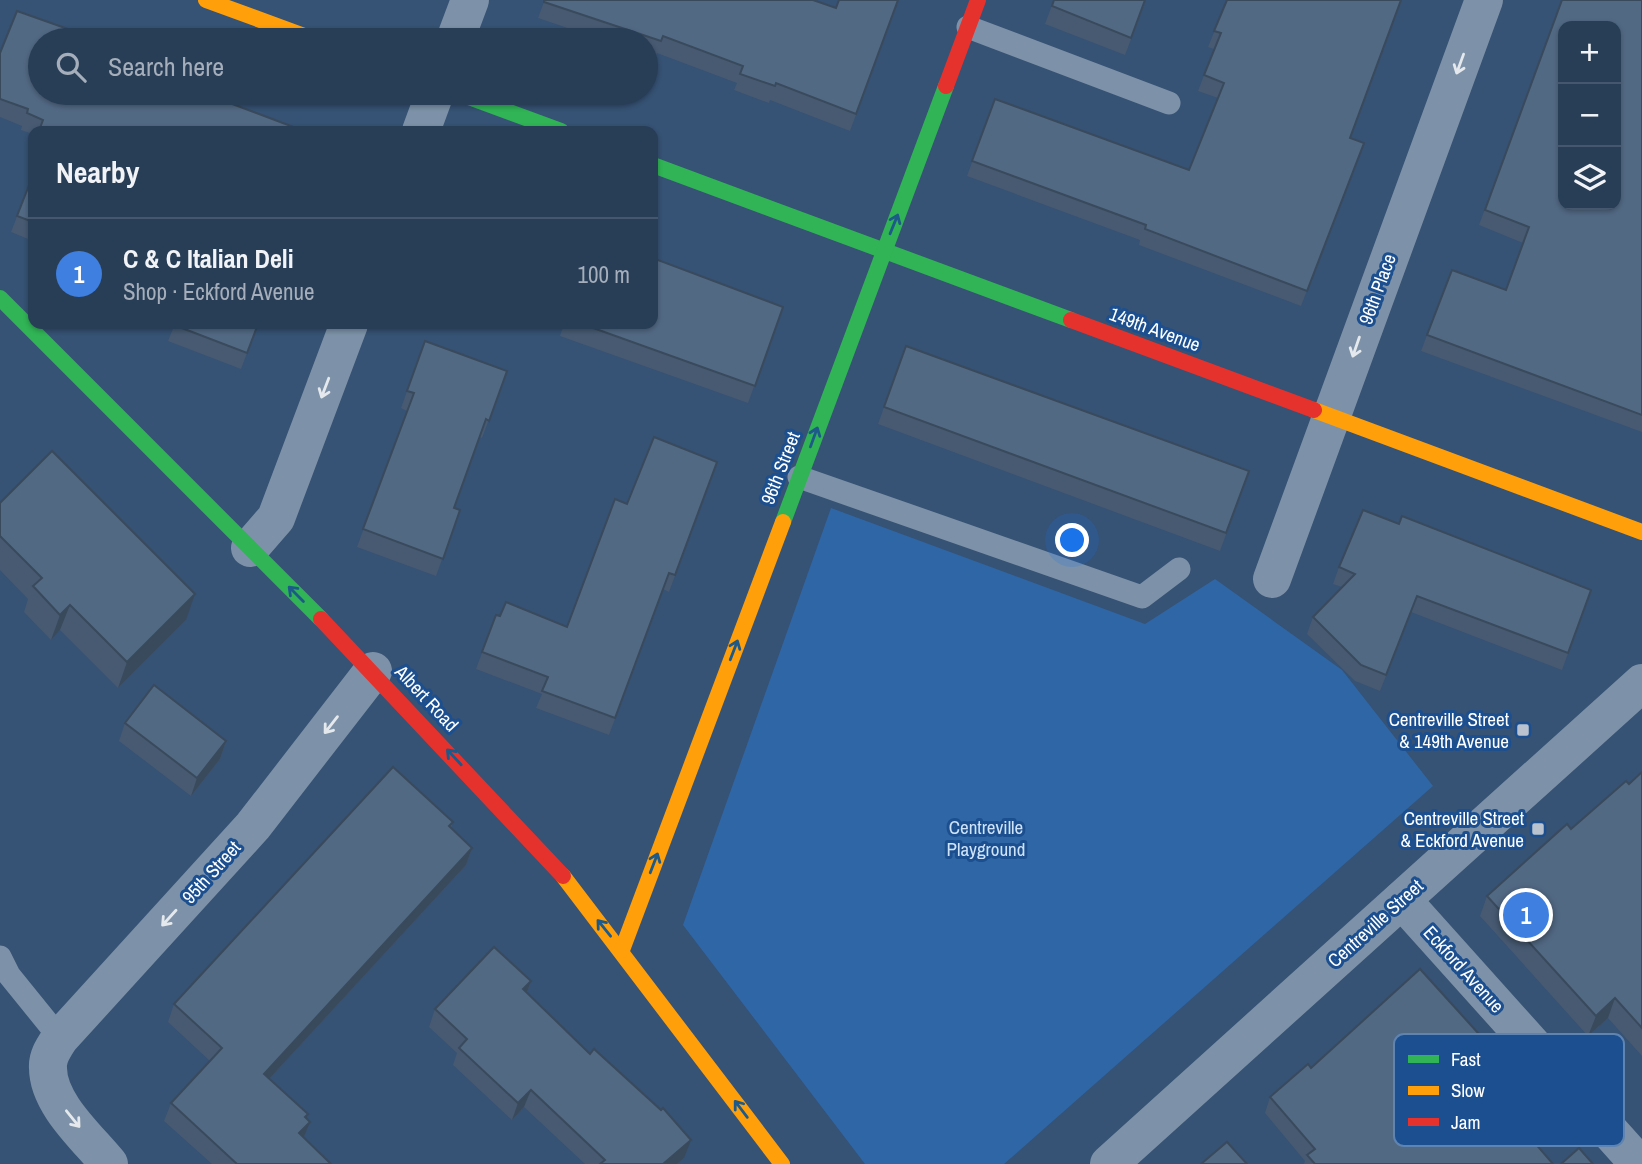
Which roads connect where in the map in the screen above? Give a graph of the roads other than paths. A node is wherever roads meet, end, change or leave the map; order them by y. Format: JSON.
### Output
{"nodes":[{"id":1,"x":205,"y":0,"type":"edge"},
{"id":2,"x":470,"y":0,"type":"edge"},
{"id":3,"x":977,"y":0,"type":"edge"},
{"id":4,"x":1484,"y":0,"type":"edge"},
{"id":5,"x":968,"y":27,"type":"junction"},
{"id":6,"x":282,"y":28,"type":"edge"},
{"id":7,"x":460,"y":28,"type":"edge"},
{"id":8,"x":1169,"y":103,"type":"dead end"},
{"id":9,"x":431,"y":105,"type":"edge"},
{"id":10,"x":491,"y":105,"type":"edge"},
{"id":11,"x":423,"y":126,"type":"edge"},
{"id":12,"x":547,"y":126,"type":"edge"},
{"id":13,"x":658,"y":167,"type":"edge"},
{"id":14,"x":883,"y":251,"type":"junction"},
{"id":15,"x":0,"y":298,"type":"edge"},
{"id":16,"x":28,"y":326,"type":"edge"},
{"id":17,"x":31,"y":329,"type":"edge"},
{"id":18,"x":347,"y":329,"type":"edge"},
{"id":19,"x":1331,"y":416,"type":"junction"},
{"id":20,"x":799,"y":477,"type":"junction"},
{"id":21,"x":1642,"y":532,"type":"edge"},
{"id":22,"x":250,"y":548,"type":"junction"},
{"id":23,"x":1179,"y":569,"type":"dead end"},
{"id":24,"x":1272,"y":579,"type":"dead end"},
{"id":25,"x":373,"y":671,"type":"junction"},
{"id":26,"x":1642,"y":683,"type":"edge"},
{"id":27,"x":1402,"y":900,"type":"junction"},
{"id":28,"x":622,"y":950,"type":"junction"},
{"id":29,"x":0,"y":957,"type":"edge"},
{"id":30,"x":1522,"y":1034,"type":"edge"},
{"id":31,"x":54,"y":1053,"type":"junction"},
{"id":32,"x":1623,"y":1146,"type":"edge"},
{"id":33,"x":109,"y":1164,"type":"edge"},
{"id":34,"x":782,"y":1164,"type":"edge"},
{"id":35,"x":1109,"y":1164,"type":"edge"},
{"id":36,"x":1639,"y":1164,"type":"edge"}],
"edges":[{"from":1,"to":6,"type":"street"},
{"from":2,"to":7,"type":"street"},
{"from":3,"to":5,"type":"street","name":"96th Street"},
{"from":4,"to":19,"type":"street","name":"96th Place","one_way":true},
{"from":5,"to":8,"type":"lane"},
{"from":14,"to":5,"type":"street","name":"96th Street","one_way":true},
{"from":9,"to":11,"type":"street"},
{"from":10,"to":12,"type":"street"},
{"from":13,"to":14,"type":"street","name":"149th Avenue"},
{"from":14,"to":19,"type":"street","name":"149th Avenue"},
{"from":20,"to":14,"type":"street","name":"96th Street","one_way":true},
{"from":15,"to":16,"type":"street","name":"Albert Road"},
{"from":17,"to":22,"type":"street","name":"Albert Road"},
{"from":18,"to":22,"type":"street","one_way":true},
{"from":19,"to":21,"type":"street","name":"149th Avenue"},
{"from":19,"to":24,"type":"street","name":"96th Place"},
{"from":20,"to":23,"type":"lane"},
{"from":28,"to":20,"type":"street","name":"96th Street","one_way":true},
{"from":25,"to":22,"type":"street","name":"Albert Road","one_way":true},
{"from":28,"to":25,"type":"street","name":"Albert Road","one_way":true},
{"from":25,"to":31,"type":"street","name":"95th Street","one_way":true},
{"from":26,"to":27,"type":"street","name":"Centreville Street"},
{"from":27,"to":30,"type":"street","name":"Eckford Avenue"},
{"from":27,"to":35,"type":"street","name":"Centreville Street"},
{"from":34,"to":28,"type":"street","name":"Albert Road","one_way":true},
{"from":29,"to":31,"type":"lane"},
{"from":31,"to":33,"type":"street","one_way":true},
{"from":32,"to":36,"type":"street","name":"Eckford Avenue"}]}
